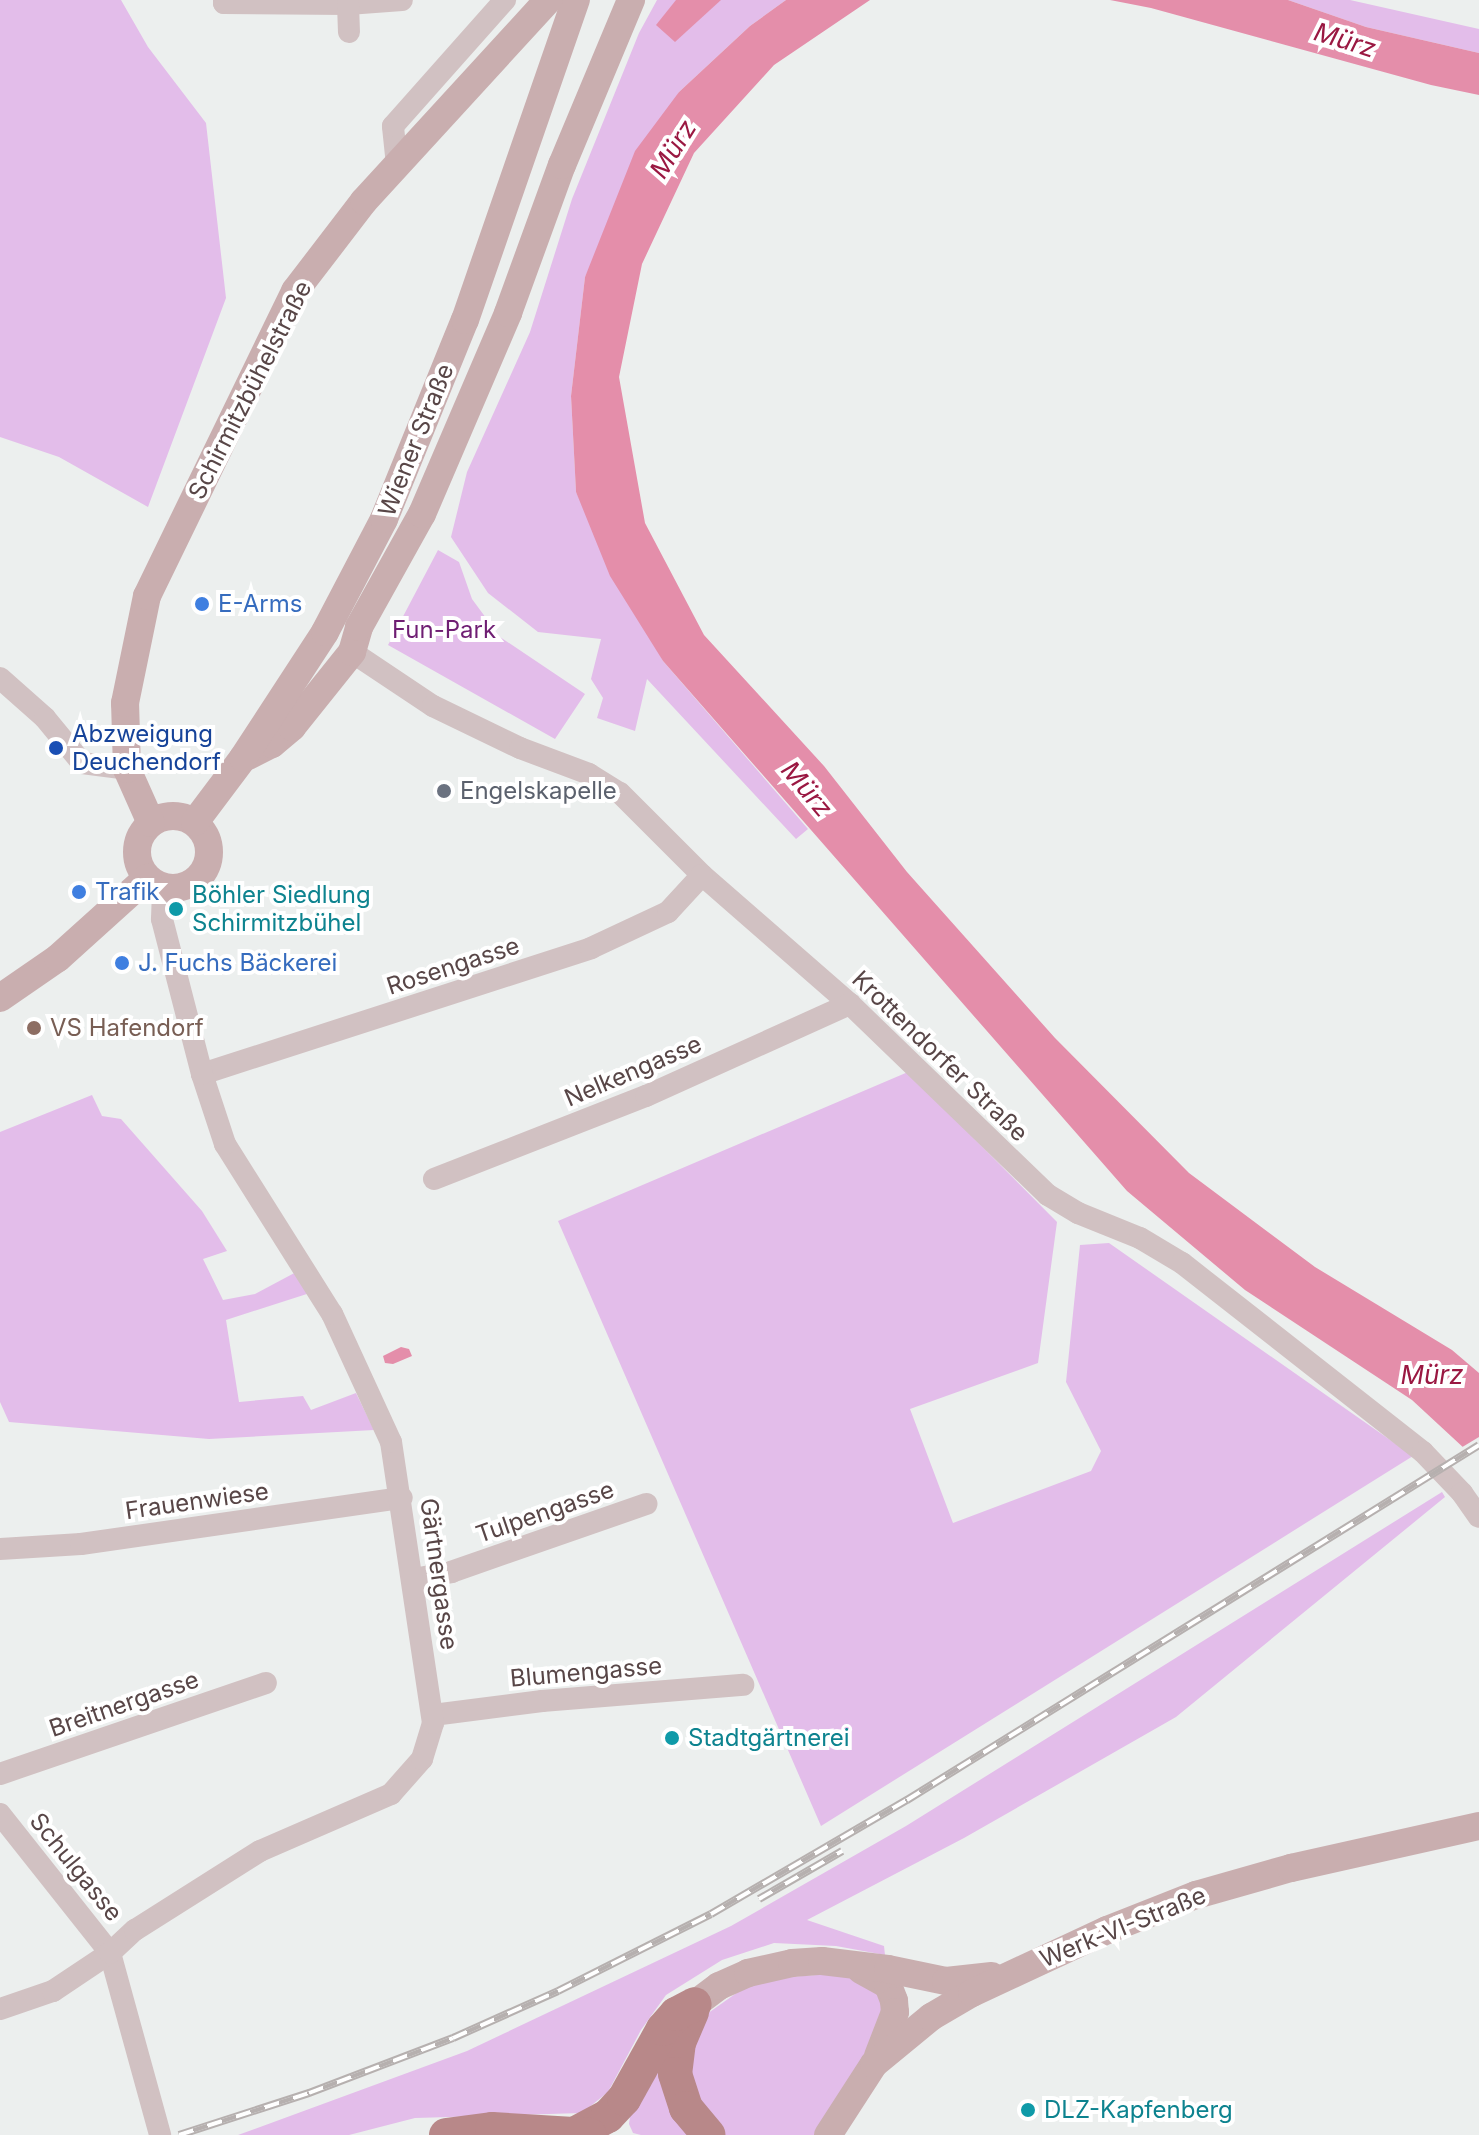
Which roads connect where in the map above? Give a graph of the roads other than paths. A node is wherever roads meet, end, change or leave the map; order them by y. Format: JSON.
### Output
{"nodes":[{"id":1,"x":224,"y":0,"type":"edge"},
{"id":2,"x":402,"y":0,"type":"edge"},
{"id":3,"x":505,"y":0,"type":"edge"},
{"id":4,"x":548,"y":0,"type":"edge"},
{"id":5,"x":631,"y":0,"type":"edge"},
{"id":6,"x":348,"y":4,"type":"junction"},
{"id":7,"x":572,"y":12,"type":"edge"},
{"id":8,"x":349,"y":32,"type":"dead end"},
{"id":9,"x":397,"y":165,"type":"junction"},
{"id":10,"x":352,"y":652,"type":"junction"},
{"id":11,"x":0,"y":678,"type":"edge"},
{"id":12,"x":243,"y":758,"type":"junction"},
{"id":13,"x":127,"y":765,"type":"junction"},
{"id":14,"x":195,"y":822,"type":"junction"},
{"id":15,"x":151,"y":823,"type":"junction"},
{"id":16,"x":702,"y":875,"type":"junction"},
{"id":17,"x":155,"y":882,"type":"junction"},
{"id":18,"x":0,"y":998,"type":"edge"},
{"id":19,"x":850,"y":1004,"type":"junction"},
{"id":20,"x":202,"y":1074,"type":"junction"},
{"id":21,"x":434,"y":1179,"type":"dead end"},
{"id":22,"x":402,"y":1498,"type":"junction"},
{"id":23,"x":646,"y":1504,"type":"dead end"},
{"id":24,"x":1479,"y":1517,"type":"edge"},
{"id":25,"x":0,"y":1549,"type":"edge"},
{"id":26,"x":413,"y":1579,"type":"junction"},
{"id":27,"x":266,"y":1683,"type":"dead end"},
{"id":28,"x":743,"y":1685,"type":"dead end"},
{"id":29,"x":433,"y":1715,"type":"junction"},
{"id":30,"x":0,"y":1774,"type":"edge"},
{"id":31,"x":0,"y":1814,"type":"edge"},
{"id":32,"x":1479,"y":1826,"type":"edge"},
{"id":33,"x":110,"y":1953,"type":"junction"},
{"id":34,"x":1031,"y":1966,"type":"junction"},
{"id":35,"x":902,"y":1980,"type":"junction"},
{"id":36,"x":695,"y":2004,"type":"junction"},
{"id":37,"x":0,"y":2009,"type":"edge"},
{"id":38,"x":931,"y":2017,"type":"junction"},
{"id":39,"x":874,"y":2064,"type":"junction"},
{"id":40,"x":624,"y":2099,"type":"junction"},
{"id":41,"x":583,"y":2134,"type":"edge"},
{"id":42,"x":160,"y":2135,"type":"edge"},
{"id":43,"x":446,"y":2135,"type":"edge"},
{"id":44,"x":620,"y":2135,"type":"edge"},
{"id":45,"x":709,"y":2135,"type":"edge"},
{"id":46,"x":828,"y":2135,"type":"edge"}],
"edges":[{"from":1,"to":6,"type":"street"},
{"from":2,"to":6,"type":"street"},
{"from":3,"to":9,"type":"street"},
{"from":4,"to":9,"type":"main road","name":"Schirmitzbühelstraße"},
{"from":5,"to":10,"type":"main road"},
{"from":6,"to":8,"type":"street"},
{"from":7,"to":12,"type":"main road","name":"Wiener Straße"},
{"from":9,"to":13,"type":"main road","name":"Schirmitzbühelstraße"},
{"from":10,"to":12,"type":"main road"},
{"from":10,"to":16,"type":"street","name":"Krottendorfer Straße"},
{"from":11,"to":13,"type":"street"},
{"from":12,"to":14,"type":"main road","name":"Wiener Straße"},
{"from":13,"to":15,"type":"main road"},
{"from":14,"to":15,"type":"main road"},
{"from":14,"to":17,"type":"main road"},
{"from":15,"to":17,"type":"main road"},
{"from":16,"to":19,"type":"street","name":"Krottendorfer Straße"},
{"from":16,"to":20,"type":"street","name":"Rosengasse"},
{"from":17,"to":18,"type":"main road"},
{"from":17,"to":20,"type":"street","name":"Gärtnergasse"},
{"from":19,"to":21,"type":"street","name":"Nelkengasse"},
{"from":19,"to":24,"type":"street","name":"Krottendorfer Straße"},
{"from":20,"to":22,"type":"street","name":"Gärtnergasse"},
{"from":22,"to":25,"type":"street","name":"Frauenwiese"},
{"from":22,"to":26,"type":"street","name":"Gärtnergasse"},
{"from":23,"to":26,"type":"street","name":"Tulpengasse"},
{"from":26,"to":29,"type":"street","name":"Gärtnergasse"},
{"from":27,"to":30,"type":"street","name":"Breitnergasse"},
{"from":28,"to":29,"type":"street","name":"Blumengasse"},
{"from":29,"to":33,"type":"street","name":"Gärtnergasse"},
{"from":31,"to":33,"type":"street","name":"Schulgasse"},
{"from":32,"to":34,"type":"main road","name":"Werk-VI-Straße"},
{"from":33,"to":37,"type":"street","name":"Gärtnergasse"},
{"from":33,"to":42,"type":"street"},
{"from":34,"to":35,"type":"main road"},
{"from":34,"to":38,"type":"main road","name":"Werk-VI-Straße"},
{"from":35,"to":36,"type":"main road"},
{"from":35,"to":38,"type":"main road"},
{"from":35,"to":39,"type":"main road"},
{"from":36,"to":40,"type":"highway"},
{"from":36,"to":45,"type":"highway"},
{"from":38,"to":39,"type":"main road","name":"Werk-VI-Straße"},
{"from":39,"to":46,"type":"main road","name":"Werk-VI-Straße"},
{"from":40,"to":41,"type":"highway"},
{"from":40,"to":44,"type":"highway"},
{"from":41,"to":43,"type":"highway"}]}
